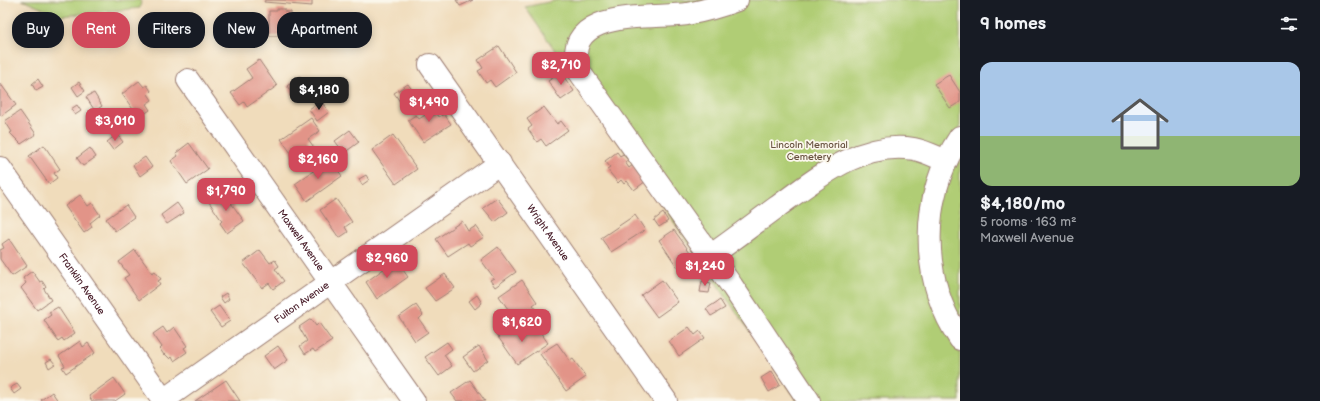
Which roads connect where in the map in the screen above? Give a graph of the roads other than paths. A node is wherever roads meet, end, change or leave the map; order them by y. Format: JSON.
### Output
{"nodes":[{"id":1,"x":737,"y":0,"type":"edge"},
{"id":2,"x":430,"y":65,"type":"dead end"},
{"id":3,"x":188,"y":80,"type":"dead end"},
{"id":4,"x":960,"y":137,"type":"edge"},
{"id":5,"x":946,"y":161,"type":"junction"},
{"id":6,"x":500,"y":163,"type":"junction"},
{"id":7,"x":0,"y":168,"type":"edge"},
{"id":8,"x":710,"y":256,"type":"junction"},
{"id":9,"x":330,"y":282,"type":"junction"},
{"id":10,"x":960,"y":339,"type":"edge"},
{"id":11,"x":163,"y":401,"type":"edge"},
{"id":12,"x":414,"y":401,"type":"edge"},
{"id":13,"x":666,"y":401,"type":"edge"},
{"id":14,"x":809,"y":401,"type":"edge"}],
"edges":[{"from":1,"to":8,"type":"street"},
{"from":2,"to":6,"type":"street","name":"Wright Avenue"},
{"from":3,"to":9,"type":"street","name":"Maxwell Avenue"},
{"from":4,"to":5,"type":"street"},
{"from":5,"to":8,"type":"street"},
{"from":5,"to":10,"type":"street"},
{"from":6,"to":9,"type":"street","name":"Fulton Avenue"},
{"from":6,"to":13,"type":"street","name":"Wright Avenue"},
{"from":7,"to":11,"type":"street","name":"Franklin Avenue"},
{"from":8,"to":14,"type":"street"},
{"from":9,"to":11,"type":"street","name":"Fulton Avenue"},
{"from":9,"to":12,"type":"street","name":"Maxwell Avenue"}]}
